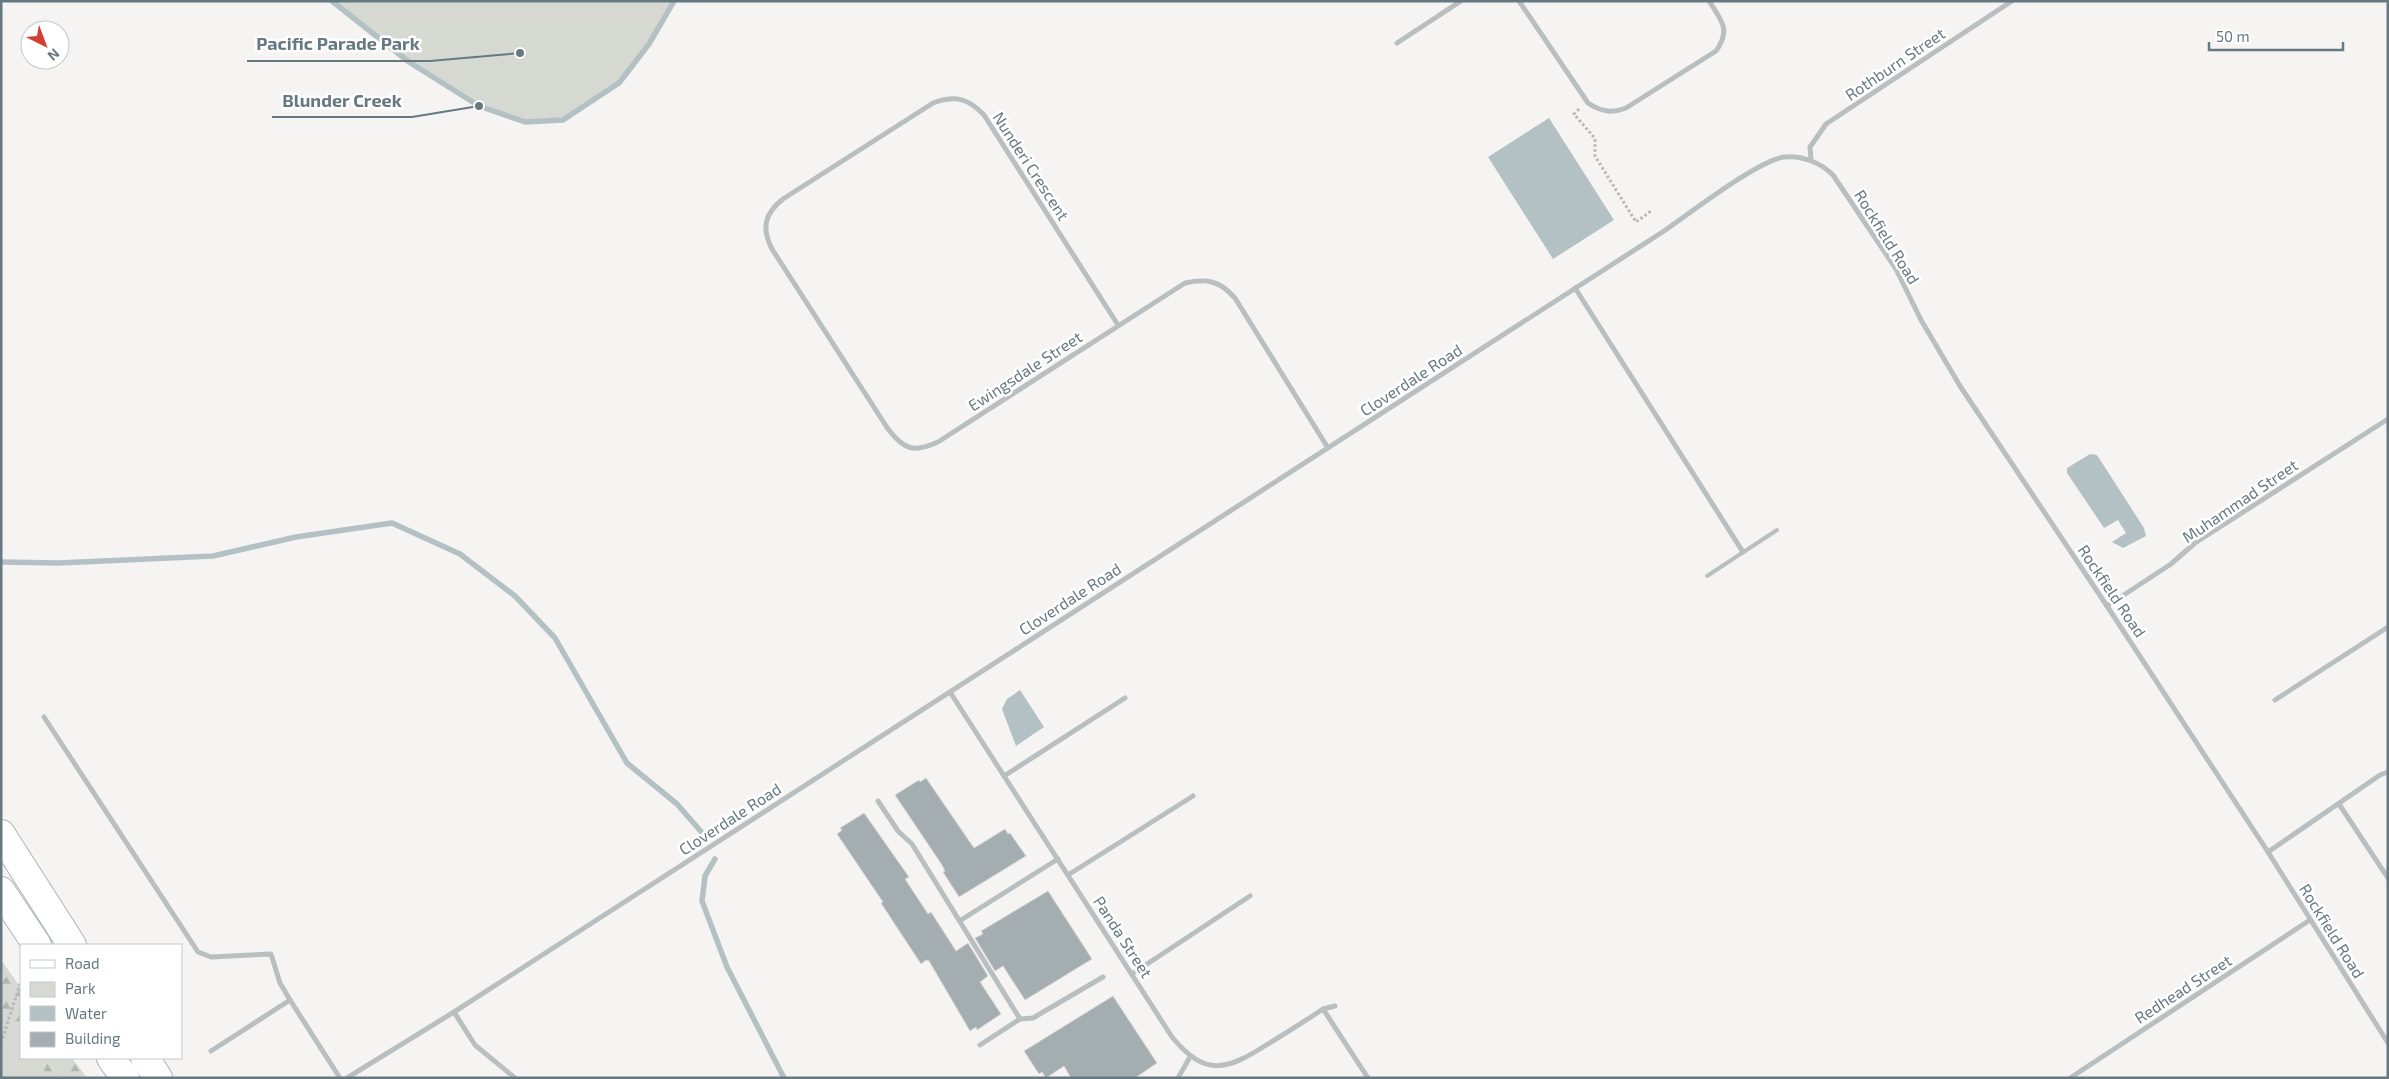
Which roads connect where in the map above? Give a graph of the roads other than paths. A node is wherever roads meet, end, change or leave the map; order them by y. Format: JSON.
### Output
{"nodes":[{"id":1,"x":1461,"y":1,"type":"edge"},
{"id":2,"x":1519,"y":1,"type":"edge"},
{"id":3,"x":1709,"y":1,"type":"edge"},
{"id":4,"x":2012,"y":1,"type":"edge"},
{"id":5,"x":1397,"y":43,"type":"dead end"},
{"id":6,"x":1811,"y":160,"type":"junction"},
{"id":7,"x":766,"y":220,"type":"joint"},
{"id":8,"x":1575,"y":288,"type":"junction"},
{"id":9,"x":1118,"y":325,"type":"junction"},
{"id":10,"x":2388,"y":419,"type":"edge"},
{"id":11,"x":1328,"y":448,"type":"junction"},
{"id":12,"x":1777,"y":530,"type":"dead end"},
{"id":13,"x":1743,"y":552,"type":"junction"},
{"id":14,"x":1707,"y":576,"type":"dead end"},
{"id":15,"x":2108,"y":606,"type":"junction"},
{"id":16,"x":2388,"y":627,"type":"edge"},
{"id":17,"x":950,"y":692,"type":"junction"},
{"id":18,"x":1124,"y":698,"type":"dead end"},
{"id":19,"x":2275,"y":700,"type":"dead end"},
{"id":20,"x":44,"y":717,"type":"dead end"},
{"id":21,"x":2388,"y":772,"type":"edge"},
{"id":22,"x":1004,"y":776,"type":"junction"},
{"id":23,"x":1193,"y":796,"type":"dead end"},
{"id":24,"x":878,"y":801,"type":"dead end"},
{"id":25,"x":2339,"y":804,"type":"junction"},
{"id":26,"x":1,"y":834,"type":"edge"},
{"id":27,"x":2268,"y":852,"type":"junction"},
{"id":28,"x":1058,"y":859,"type":"junction"},
{"id":29,"x":1068,"y":876,"type":"junction"},
{"id":30,"x":2388,"y":878,"type":"edge"},
{"id":31,"x":1,"y":891,"type":"edge"},
{"id":32,"x":1250,"y":896,"type":"dead end"},
{"id":33,"x":961,"y":920,"type":"junction"},
{"id":34,"x":2310,"y":920,"type":"junction"},
{"id":35,"x":36,"y":944,"type":"edge"},
{"id":36,"x":71,"y":944,"type":"edge"},
{"id":37,"x":1132,"y":974,"type":"junction"},
{"id":38,"x":1103,"y":977,"type":"dead end"},
{"id":39,"x":290,"y":1000,"type":"junction"},
{"id":40,"x":1335,"y":1006,"type":"dead end"},
{"id":41,"x":1323,"y":1009,"type":"junction"},
{"id":42,"x":454,"y":1012,"type":"junction"},
{"id":43,"x":1020,"y":1019,"type":"junction"},
{"id":44,"x":2388,"y":1043,"type":"edge"},
{"id":45,"x":980,"y":1045,"type":"dead end"},
{"id":46,"x":212,"y":1051,"type":"dead end"},
{"id":47,"x":1190,"y":1057,"type":"junction"},
{"id":48,"x":112,"y":1059,"type":"edge"},
{"id":49,"x":146,"y":1059,"type":"edge"},
{"id":50,"x":124,"y":1078,"type":"edge"},
{"id":51,"x":158,"y":1078,"type":"edge"},
{"id":52,"x":340,"y":1078,"type":"edge"},
{"id":53,"x":347,"y":1078,"type":"edge"},
{"id":54,"x":516,"y":1078,"type":"edge"},
{"id":55,"x":1178,"y":1078,"type":"edge"},
{"id":56,"x":1368,"y":1078,"type":"edge"},
{"id":57,"x":2070,"y":1078,"type":"edge"}],
"edges":[{"from":1,"to":5,"type":"street"},
{"from":2,"to":3,"type":"street"},
{"from":4,"to":6,"type":"street","name":"Rothburn Street"},
{"from":6,"to":8,"type":"street","name":"Cloverdale Road"},
{"from":6,"to":15,"type":"street","name":"Rockfield Road"},
{"from":7,"to":9,"type":"street","name":"Nunderi Crescent"},
{"from":7,"to":9,"type":"street","name":"Ewingsdale Street"},
{"from":8,"to":11,"type":"street","name":"Cloverdale Road"},
{"from":8,"to":13,"type":"street"},
{"from":9,"to":11,"type":"street","name":"Ewingsdale Street"},
{"from":10,"to":15,"type":"street","name":"Muhammad Street"},
{"from":11,"to":17,"type":"street","name":"Cloverdale Road"},
{"from":12,"to":13,"type":"lane"},
{"from":13,"to":14,"type":"lane"},
{"from":15,"to":27,"type":"street","name":"Rockfield Road"},
{"from":16,"to":19,"type":"street"},
{"from":17,"to":22,"type":"street","name":"Panda Street"},
{"from":17,"to":42,"type":"street","name":"Cloverdale Road"},
{"from":18,"to":22,"type":"street"},
{"from":20,"to":39,"type":"street"},
{"from":21,"to":25,"type":"street"},
{"from":22,"to":28,"type":"street","name":"Panda Street"},
{"from":23,"to":29,"type":"street"},
{"from":24,"to":33,"type":"street"},
{"from":25,"to":27,"type":"street"},
{"from":25,"to":30,"type":"street"},
{"from":26,"to":36,"type":"main road"},
{"from":27,"to":34,"type":"street","name":"Rockfield Road"},
{"from":28,"to":29,"type":"street","name":"Panda Street"},
{"from":28,"to":33,"type":"street"},
{"from":29,"to":37,"type":"street","name":"Panda Street"},
{"from":31,"to":35,"type":"main road"},
{"from":32,"to":37,"type":"street"},
{"from":33,"to":43,"type":"street"},
{"from":34,"to":44,"type":"street","name":"Rockfield Road"},
{"from":34,"to":57,"type":"street","name":"Redhead Street"},
{"from":37,"to":47,"type":"street","name":"Panda Street"},
{"from":38,"to":43,"type":"street"},
{"from":39,"to":46,"type":"street"},
{"from":39,"to":52,"type":"street"},
{"from":40,"to":41,"type":"street","name":"Panda Street"},
{"from":41,"to":47,"type":"street","name":"Panda Street"},
{"from":41,"to":56,"type":"street"},
{"from":42,"to":53,"type":"street","name":"Cloverdale Road"},
{"from":42,"to":54,"type":"street"},
{"from":43,"to":45,"type":"street"},
{"from":47,"to":55,"type":"street"},
{"from":48,"to":50,"type":"main road"},
{"from":49,"to":51,"type":"main road"}]}
